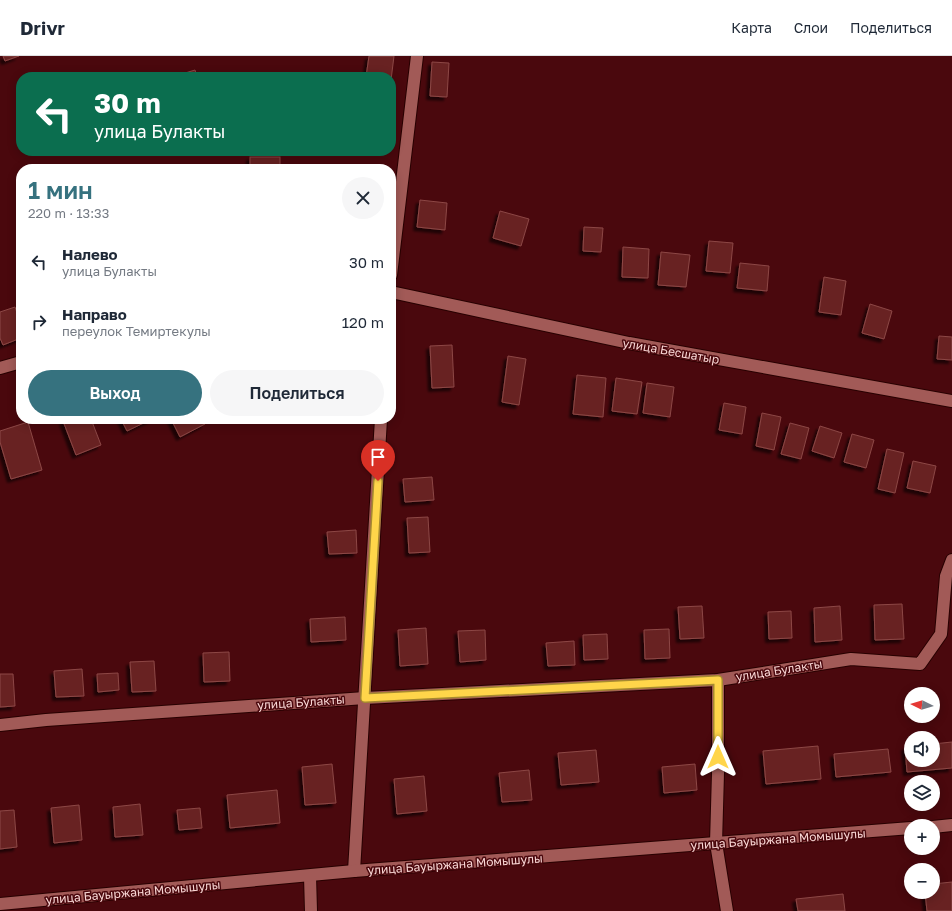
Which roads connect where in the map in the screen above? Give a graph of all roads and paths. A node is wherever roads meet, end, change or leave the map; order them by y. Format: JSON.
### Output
{"nodes":[{"id":1,"x":417,"y":56,"type":"edge"},
{"id":2,"x":396,"y":233,"type":"edge"},
{"id":3,"x":396,"y":293,"type":"edge"},
{"id":4,"x":16,"y":363,"type":"edge"},
{"id":5,"x":0,"y":368,"type":"edge"},
{"id":6,"x":952,"y":401,"type":"edge"},
{"id":7,"x":381,"y":424,"type":"edge"},
{"id":8,"x":952,"y":560,"type":"edge"},
{"id":9,"x":718,"y":680,"type":"junction"},
{"id":10,"x":365,"y":698,"type":"junction"},
{"id":11,"x":0,"y":725,"type":"edge"},
{"id":12,"x":952,"y":825,"type":"edge"},
{"id":13,"x":940,"y":826,"type":"edge"},
{"id":14,"x":904,"y":829,"type":"edge"},
{"id":15,"x":716,"y":843,"type":"junction"},
{"id":16,"x":354,"y":871,"type":"junction"},
{"id":17,"x":310,"y":876,"type":"junction"},
{"id":18,"x":0,"y":904,"type":"edge"},
{"id":19,"x":311,"y":911,"type":"edge"},
{"id":20,"x":727,"y":911,"type":"edge"}],
"edges":[{"from":1,"to":2,"type":"street"},
{"from":3,"to":6,"type":"street","name":"улица Бесшатыр"},
{"from":4,"to":5,"type":"street"},
{"from":7,"to":10,"type":"street"},
{"from":8,"to":9,"type":"street","name":"улица Булакты"},
{"from":9,"to":10,"type":"street","name":"улица Булакты"},
{"from":9,"to":15,"type":"street"},
{"from":10,"to":11,"type":"street","name":"улица Булакты"},
{"from":10,"to":16,"type":"street"},
{"from":12,"to":13,"type":"street"},
{"from":14,"to":15,"type":"street","name":"улица Бауыржана Момышулы"},
{"from":15,"to":16,"type":"street","name":"улица Бауыржана Момышулы"},
{"from":15,"to":20,"type":"street"},
{"from":16,"to":17,"type":"street","name":"улица Бауыржана Момышулы"},
{"from":17,"to":18,"type":"street","name":"улица Бауыржана Момышулы"},
{"from":17,"to":19,"type":"street"}]}
